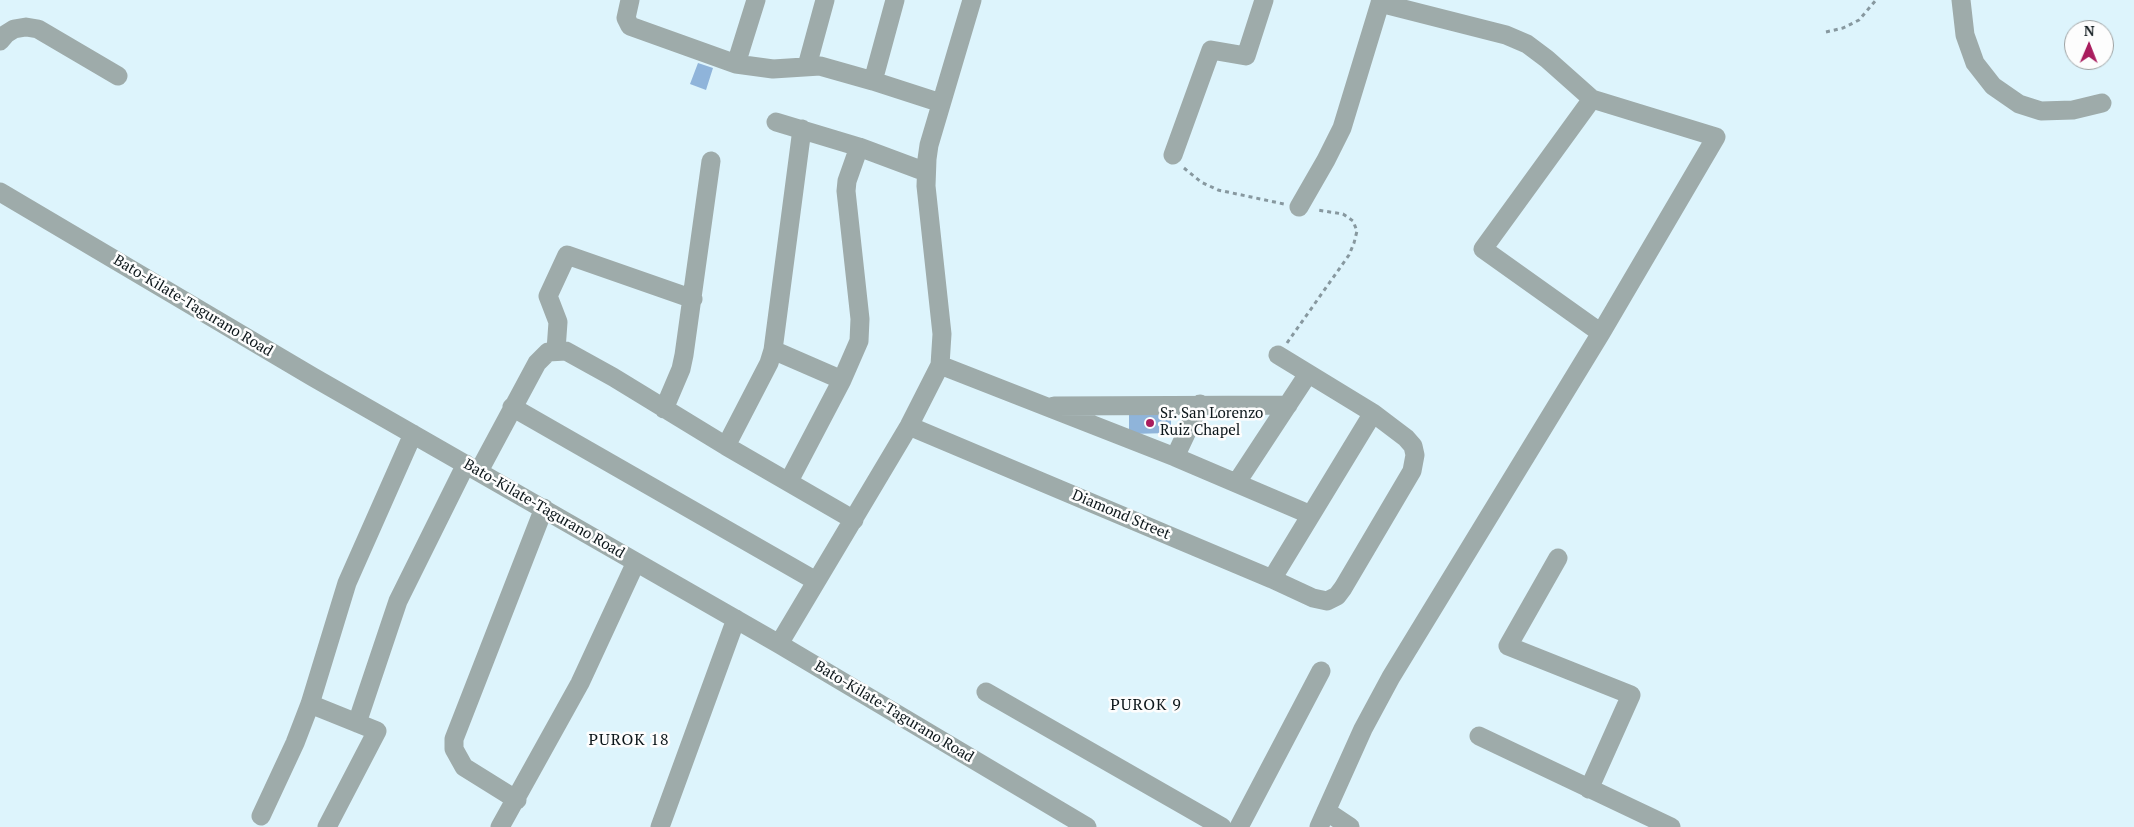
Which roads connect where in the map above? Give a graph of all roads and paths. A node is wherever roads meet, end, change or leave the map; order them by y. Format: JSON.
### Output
{"nodes":[{"id":1,"x":630,"y":0,"type":"edge"},
{"id":2,"x":756,"y":0,"type":"edge"},
{"id":3,"x":825,"y":0,"type":"edge"},
{"id":4,"x":895,"y":0,"type":"edge"},
{"id":5,"x":972,"y":0,"type":"edge"},
{"id":6,"x":1264,"y":0,"type":"edge"},
{"id":7,"x":1876,"y":0,"type":"edge"},
{"id":8,"x":1961,"y":0,"type":"edge"},
{"id":9,"x":1381,"y":2,"type":"edge"},
{"id":10,"x":1826,"y":32,"type":"dead end"},
{"id":11,"x":0,"y":41,"type":"edge"},
{"id":12,"x":736,"y":64,"type":"junction"},
{"id":13,"x":806,"y":66,"type":"junction"},
{"id":14,"x":118,"y":76,"type":"dead end"},
{"id":15,"x":873,"y":80,"type":"junction"},
{"id":16,"x":1592,"y":99,"type":"junction"},
{"id":17,"x":941,"y":103,"type":"junction"},
{"id":18,"x":2102,"y":103,"type":"dead end"},
{"id":19,"x":776,"y":122,"type":"dead end"},
{"id":20,"x":802,"y":129,"type":"junction"},
{"id":21,"x":859,"y":146,"type":"junction"},
{"id":22,"x":1173,"y":155,"type":"joint"},
{"id":23,"x":711,"y":161,"type":"dead end"},
{"id":24,"x":926,"y":172,"type":"junction"},
{"id":25,"x":0,"y":192,"type":"edge"},
{"id":26,"x":1298,"y":206,"type":"junction"},
{"id":27,"x":694,"y":299,"type":"junction"},
{"id":28,"x":1601,"y":333,"type":"junction"},
{"id":29,"x":556,"y":350,"type":"junction"},
{"id":30,"x":773,"y":350,"type":"junction"},
{"id":31,"x":1278,"y":355,"type":"joint"},
{"id":32,"x":940,"y":365,"type":"junction"},
{"id":33,"x":1308,"y":374,"type":"junction"},
{"id":34,"x":842,"y":380,"type":"junction"},
{"id":35,"x":1200,"y":404,"type":"junction"},
{"id":36,"x":1288,"y":405,"type":"junction"},
{"id":37,"x":1043,"y":406,"type":"junction"},
{"id":38,"x":512,"y":407,"type":"junction"},
{"id":39,"x":664,"y":409,"type":"junction"},
{"id":40,"x":1372,"y":413,"type":"junction"},
{"id":41,"x":909,"y":426,"type":"junction"},
{"id":42,"x":413,"y":434,"type":"junction"},
{"id":43,"x":726,"y":446,"type":"junction"},
{"id":44,"x":1175,"y":457,"type":"junction"},
{"id":45,"x":472,"y":467,"type":"junction"},
{"id":46,"x":790,"y":481,"type":"junction"},
{"id":47,"x":1237,"y":482,"type":"junction"},
{"id":48,"x":544,"y":508,"type":"junction"},
{"id":49,"x":1311,"y":515,"type":"junction"},
{"id":50,"x":854,"y":520,"type":"junction"},
{"id":51,"x":1558,"y":558,"type":"dead end"},
{"id":52,"x":636,"y":562,"type":"junction"},
{"id":53,"x":1272,"y":578,"type":"junction"},
{"id":54,"x":816,"y":581,"type":"junction"},
{"id":55,"x":736,"y":619,"type":"junction"},
{"id":56,"x":779,"y":644,"type":"junction"},
{"id":57,"x":1322,"y":671,"type":"dead end"},
{"id":58,"x":986,"y":692,"type":"dead end"},
{"id":59,"x":310,"y":704,"type":"junction"},
{"id":60,"x":357,"y":723,"type":"junction"},
{"id":61,"x":1479,"y":736,"type":"dead end"},
{"id":62,"x":1588,"y":789,"type":"junction"},
{"id":63,"x":517,"y":800,"type":"junction"},
{"id":64,"x":261,"y":816,"type":"dead end"},
{"id":65,"x":1322,"y":819,"type":"edge"},
{"id":66,"x":1061,"y":821,"type":"edge"},
{"id":67,"x":1663,"y":826,"type":"edge"},
{"id":68,"x":327,"y":827,"type":"edge"},
{"id":69,"x":500,"y":827,"type":"edge"},
{"id":70,"x":660,"y":827,"type":"edge"},
{"id":71,"x":1087,"y":827,"type":"edge"},
{"id":72,"x":1222,"y":827,"type":"edge"},
{"id":73,"x":1239,"y":827,"type":"edge"},
{"id":74,"x":1350,"y":827,"type":"edge"}],
"edges":[{"from":1,"to":12,"type":"street"},
{"from":2,"to":12,"type":"street"},
{"from":3,"to":13,"type":"street"},
{"from":4,"to":15,"type":"street"},
{"from":5,"to":17,"type":"street"},
{"from":6,"to":22,"type":"street"},
{"from":7,"to":10,"type":"path"},
{"from":8,"to":18,"type":"street"},
{"from":9,"to":16,"type":"street"},
{"from":9,"to":26,"type":"street"},
{"from":11,"to":14,"type":"street"},
{"from":12,"to":13,"type":"street"},
{"from":13,"to":15,"type":"street"},
{"from":15,"to":17,"type":"street"},
{"from":16,"to":28,"type":"street"},
{"from":16,"to":28,"type":"street"},
{"from":17,"to":24,"type":"street"},
{"from":19,"to":20,"type":"street"},
{"from":20,"to":21,"type":"street"},
{"from":20,"to":30,"type":"street"},
{"from":21,"to":24,"type":"street"},
{"from":21,"to":34,"type":"street"},
{"from":22,"to":26,"type":"path"},
{"from":23,"to":27,"type":"street"},
{"from":24,"to":32,"type":"street"},
{"from":25,"to":42,"type":"street","name":"Bato-Kilate-Tagurano Road"},
{"from":26,"to":31,"type":"path"},
{"from":27,"to":29,"type":"street"},
{"from":27,"to":39,"type":"street"},
{"from":28,"to":65,"type":"street"},
{"from":29,"to":38,"type":"street"},
{"from":29,"to":39,"type":"street"},
{"from":30,"to":34,"type":"street"},
{"from":30,"to":43,"type":"street"},
{"from":31,"to":33,"type":"street"},
{"from":32,"to":37,"type":"street"},
{"from":32,"to":41,"type":"street"},
{"from":33,"to":36,"type":"street"},
{"from":33,"to":40,"type":"street"},
{"from":34,"to":46,"type":"street"},
{"from":35,"to":36,"type":"street"},
{"from":35,"to":37,"type":"street"},
{"from":35,"to":44,"type":"street"},
{"from":36,"to":47,"type":"street"},
{"from":37,"to":44,"type":"street"},
{"from":38,"to":45,"type":"street"},
{"from":38,"to":54,"type":"street"},
{"from":39,"to":43,"type":"street"},
{"from":40,"to":49,"type":"street"},
{"from":40,"to":53,"type":"street","name":"Diamond Street"},
{"from":41,"to":50,"type":"street"},
{"from":41,"to":53,"type":"street","name":"Diamond Street"},
{"from":42,"to":45,"type":"street","name":"Bato-Kilate-Tagurano Road"},
{"from":42,"to":59,"type":"street"},
{"from":43,"to":46,"type":"street"},
{"from":44,"to":47,"type":"street"},
{"from":45,"to":48,"type":"street","name":"Bato-Kilate-Tagurano Road"},
{"from":45,"to":60,"type":"street"},
{"from":46,"to":50,"type":"street"},
{"from":47,"to":49,"type":"street"},
{"from":48,"to":52,"type":"street","name":"Bato-Kilate-Tagurano Road"},
{"from":48,"to":63,"type":"street"},
{"from":49,"to":53,"type":"street"},
{"from":50,"to":54,"type":"street"},
{"from":51,"to":62,"type":"street"},
{"from":52,"to":55,"type":"street","name":"Bato-Kilate-Tagurano Road"},
{"from":52,"to":63,"type":"street"},
{"from":54,"to":56,"type":"street"},
{"from":55,"to":56,"type":"street","name":"Bato-Kilate-Tagurano Road"},
{"from":55,"to":70,"type":"street"},
{"from":56,"to":66,"type":"street","name":"Bato-Kilate-Tagurano Road"},
{"from":57,"to":73,"type":"street"},
{"from":58,"to":72,"type":"street"},
{"from":59,"to":60,"type":"street"},
{"from":59,"to":64,"type":"street"},
{"from":60,"to":68,"type":"street"},
{"from":61,"to":62,"type":"street"},
{"from":62,"to":67,"type":"street"},
{"from":63,"to":69,"type":"street"},
{"from":65,"to":74,"type":"street"},
{"from":66,"to":71,"type":"street","name":"Bato-Kilate-Tagurano Road"}]}
